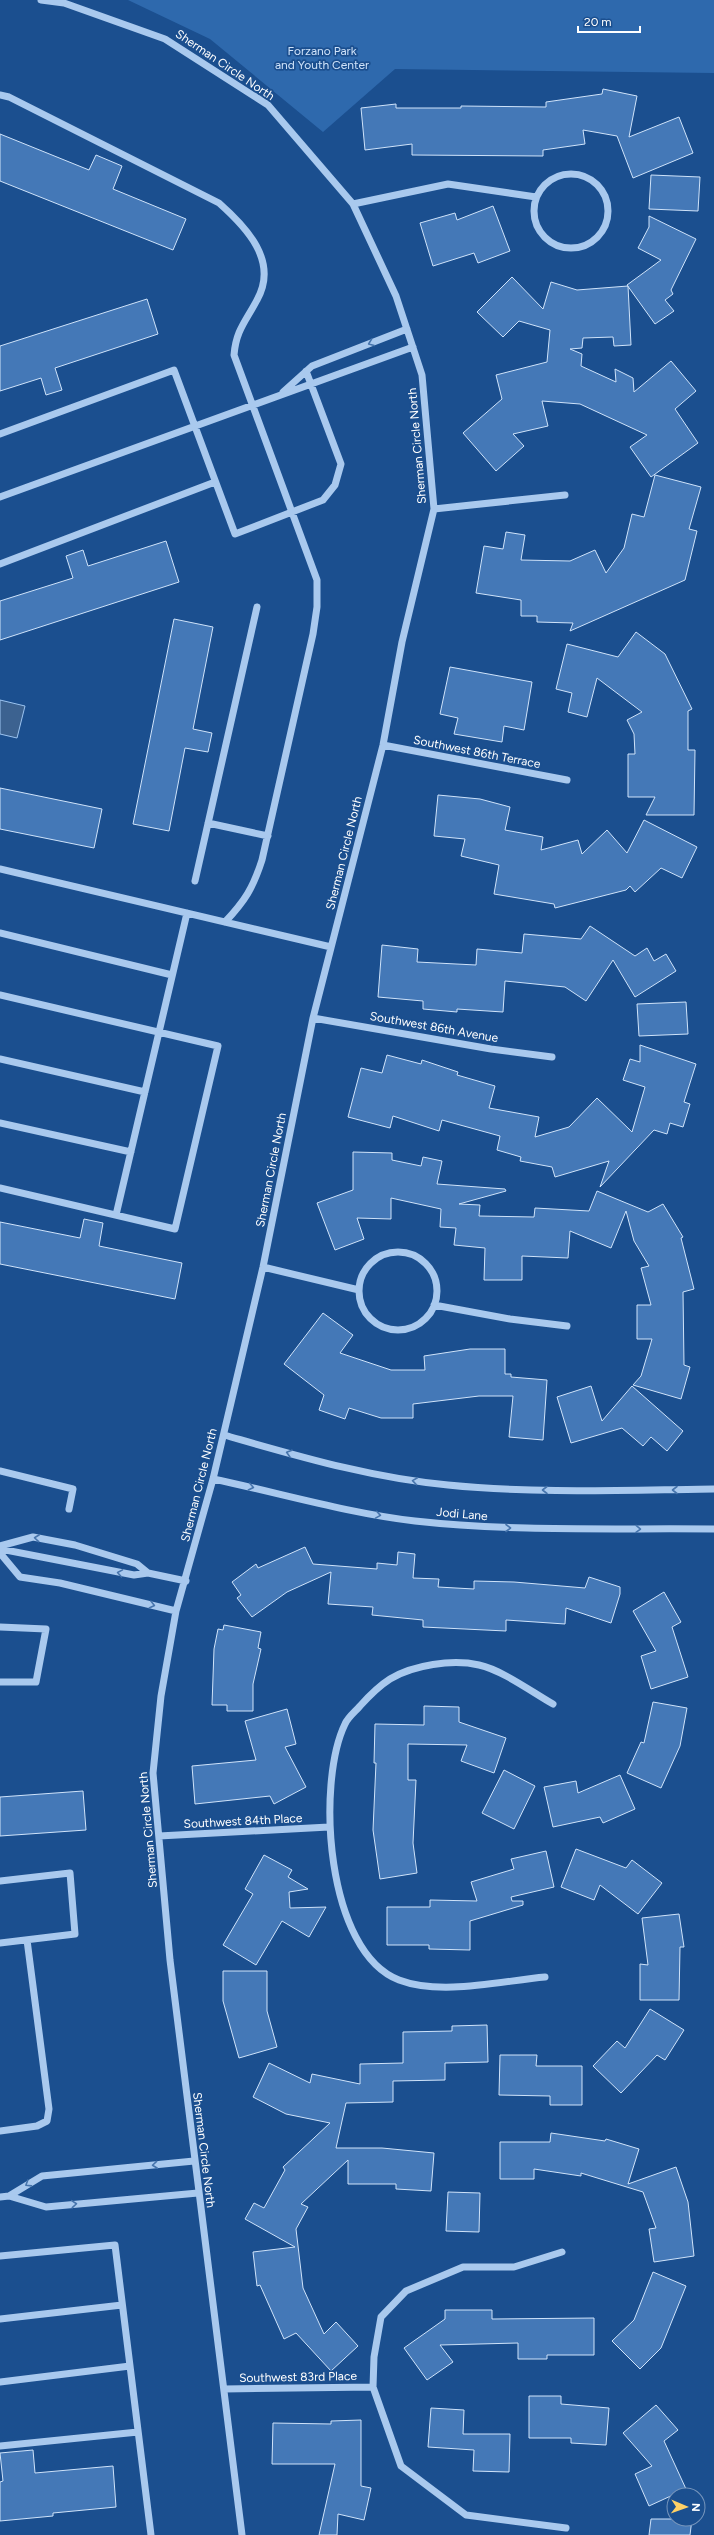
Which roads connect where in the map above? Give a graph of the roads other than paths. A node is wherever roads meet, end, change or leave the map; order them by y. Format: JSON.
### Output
{"nodes":[{"id":1,"x":41,"y":0,"type":"edge"},
{"id":2,"x":0,"y":95,"type":"edge"},
{"id":3,"x":536,"y":197,"type":"junction"},
{"id":4,"x":353,"y":204,"type":"junction"},
{"id":5,"x":407,"y":329,"type":"junction"},
{"id":6,"x":413,"y":346,"type":"junction"},
{"id":7,"x":306,"y":371,"type":"junction"},
{"id":8,"x":311,"y":384,"type":"junction"},
{"id":9,"x":280,"y":395,"type":"junction"},
{"id":10,"x":252,"y":405,"type":"junction"},
{"id":11,"x":195,"y":426,"type":"junction"},
{"id":12,"x":0,"y":434,"type":"edge"},
{"id":13,"x":215,"y":482,"type":"junction"},
{"id":14,"x":565,"y":495,"type":"dead end"},
{"id":15,"x":0,"y":497,"type":"edge"},
{"id":16,"x":434,"y":509,"type":"junction"},
{"id":17,"x":292,"y":512,"type":"junction"},
{"id":18,"x":0,"y":564,"type":"edge"},
{"id":19,"x":258,"y":607,"type":"dead end"},
{"id":20,"x":383,"y":745,"type":"junction"},
{"id":21,"x":567,"y":780,"type":"dead end"},
{"id":22,"x":208,"y":823,"type":"junction"},
{"id":23,"x":268,"y":836,"type":"junction"},
{"id":24,"x":0,"y":869,"type":"edge"},
{"id":25,"x":195,"y":881,"type":"dead end"},
{"id":26,"x":186,"y":913,"type":"junction"},
{"id":27,"x":225,"y":922,"type":"junction"},
{"id":28,"x":0,"y":933,"type":"edge"},
{"id":29,"x":331,"y":947,"type":"junction"},
{"id":30,"x":172,"y":974,"type":"junction"},
{"id":31,"x":0,"y":995,"type":"edge"},
{"id":32,"x":313,"y":1018,"type":"junction"},
{"id":33,"x":159,"y":1032,"type":"junction"},
{"id":34,"x":552,"y":1057,"type":"dead end"},
{"id":35,"x":0,"y":1059,"type":"edge"},
{"id":36,"x":145,"y":1092,"type":"junction"},
{"id":37,"x":0,"y":1123,"type":"edge"},
{"id":38,"x":131,"y":1152,"type":"junction"},
{"id":39,"x":0,"y":1188,"type":"edge"},
{"id":40,"x":116,"y":1215,"type":"junction"},
{"id":41,"x":263,"y":1267,"type":"junction"},
{"id":42,"x":359,"y":1290,"type":"junction"},
{"id":43,"x":434,"y":1305,"type":"junction"},
{"id":44,"x":567,"y":1326,"type":"dead end"},
{"id":45,"x":224,"y":1435,"type":"junction"},
{"id":46,"x":0,"y":1471,"type":"edge"},
{"id":47,"x":213,"y":1479,"type":"junction"},
{"id":48,"x":714,"y":1489,"type":"edge"},
{"id":49,"x":69,"y":1509,"type":"dead end"},
{"id":50,"x":714,"y":1529,"type":"edge"},
{"id":51,"x":0,"y":1547,"type":"edge"},
{"id":52,"x":0,"y":1553,"type":"edge"},
{"id":53,"x":148,"y":1573,"type":"junction"},
{"id":54,"x":186,"y":1581,"type":"junction"},
{"id":55,"x":176,"y":1611,"type":"junction"},
{"id":56,"x":0,"y":1628,"type":"edge"},
{"id":57,"x":0,"y":1682,"type":"edge"},
{"id":58,"x":553,"y":1704,"type":"dead end"},
{"id":59,"x":329,"y":1828,"type":"junction"},
{"id":60,"x":159,"y":1836,"type":"junction"},
{"id":61,"x":0,"y":1881,"type":"edge"},
{"id":62,"x":27,"y":1940,"type":"junction"},
{"id":63,"x":0,"y":1943,"type":"edge"},
{"id":64,"x":545,"y":1977,"type":"dead end"},
{"id":65,"x":0,"y":2131,"type":"edge"},
{"id":66,"x":194,"y":2161,"type":"junction"},
{"id":67,"x":198,"y":2194,"type":"junction"},
{"id":68,"x":9,"y":2196,"type":"junction"},
{"id":69,"x":0,"y":2197,"type":"edge"},
{"id":70,"x":562,"y":2252,"type":"dead end"},
{"id":71,"x":0,"y":2256,"type":"edge"},
{"id":72,"x":122,"y":2305,"type":"junction"},
{"id":73,"x":0,"y":2320,"type":"edge"},
{"id":74,"x":130,"y":2366,"type":"junction"},
{"id":75,"x":0,"y":2382,"type":"edge"},
{"id":76,"x":373,"y":2387,"type":"junction"},
{"id":77,"x":224,"y":2389,"type":"junction"},
{"id":78,"x":138,"y":2432,"type":"junction"},
{"id":79,"x":0,"y":2446,"type":"edge"},
{"id":80,"x":566,"y":2528,"type":"dead end"},
{"id":81,"x":151,"y":2535,"type":"edge"},
{"id":82,"x":242,"y":2535,"type":"edge"}],
"edges":[{"from":1,"to":4,"type":"street","name":"Sherman Circle North"},
{"from":2,"to":10,"type":"street"},
{"from":3,"to":3,"type":"street"},
{"from":3,"to":4,"type":"street"},
{"from":4,"to":5,"type":"street","name":"Sherman Circle North"},
{"from":5,"to":6,"type":"street","name":"Sherman Circle North"},
{"from":5,"to":7,"type":"street","one_way":true},
{"from":6,"to":8,"type":"street"},
{"from":6,"to":16,"type":"street","name":"Sherman Circle North"},
{"from":7,"to":8,"type":"street"},
{"from":7,"to":9,"type":"street"},
{"from":8,"to":9,"type":"street"},
{"from":8,"to":17,"type":"street"},
{"from":9,"to":10,"type":"street"},
{"from":10,"to":11,"type":"street"},
{"from":10,"to":17,"type":"street"},
{"from":11,"to":12,"type":"street"},
{"from":11,"to":13,"type":"street"},
{"from":11,"to":15,"type":"street"},
{"from":13,"to":17,"type":"street"},
{"from":13,"to":18,"type":"street"},
{"from":14,"to":16,"type":"street"},
{"from":16,"to":20,"type":"street","name":"Sherman Circle North"},
{"from":17,"to":23,"type":"street"},
{"from":19,"to":22,"type":"street"},
{"from":20,"to":21,"type":"street","name":"Southwest 86th Terrace"},
{"from":20,"to":29,"type":"street","name":"Sherman Circle North"},
{"from":22,"to":23,"type":"street"},
{"from":22,"to":25,"type":"street"},
{"from":23,"to":27,"type":"street"},
{"from":24,"to":26,"type":"street"},
{"from":26,"to":27,"type":"street"},
{"from":26,"to":30,"type":"street"},
{"from":27,"to":29,"type":"street"},
{"from":28,"to":30,"type":"street"},
{"from":29,"to":32,"type":"street","name":"Sherman Circle North"},
{"from":30,"to":33,"type":"street"},
{"from":31,"to":33,"type":"street"},
{"from":32,"to":34,"type":"street","name":"Southwest 86th Avenue"},
{"from":32,"to":41,"type":"street","name":"Sherman Circle North"},
{"from":33,"to":36,"type":"street"},
{"from":33,"to":40,"type":"street"},
{"from":35,"to":36,"type":"street"},
{"from":36,"to":38,"type":"street"},
{"from":37,"to":38,"type":"street"},
{"from":38,"to":40,"type":"street"},
{"from":39,"to":40,"type":"street"},
{"from":41,"to":42,"type":"street"},
{"from":41,"to":45,"type":"street","name":"Sherman Circle North"},
{"from":42,"to":43,"type":"street"},
{"from":42,"to":43,"type":"street"},
{"from":43,"to":44,"type":"street"},
{"from":45,"to":47,"type":"street","name":"Sherman Circle North"},
{"from":48,"to":45,"type":"street","one_way":true},
{"from":46,"to":49,"type":"street"},
{"from":47,"to":50,"type":"street","name":"Jodi Lane","one_way":true},
{"from":47,"to":54,"type":"street","name":"Sherman Circle North"},
{"from":53,"to":51,"type":"street","one_way":true},
{"from":53,"to":51,"type":"street","one_way":true},
{"from":52,"to":55,"type":"street","one_way":true},
{"from":53,"to":54,"type":"street"},
{"from":54,"to":55,"type":"street","name":"Sherman Circle North"},
{"from":55,"to":60,"type":"street","name":"Sherman Circle North"},
{"from":56,"to":57,"type":"street"},
{"from":58,"to":59,"type":"street"},
{"from":59,"to":60,"type":"street","name":"Southwest 84th Place"},
{"from":59,"to":64,"type":"street"},
{"from":60,"to":66,"type":"street","name":"Sherman Circle North"},
{"from":61,"to":62,"type":"street"},
{"from":62,"to":63,"type":"street"},
{"from":62,"to":65,"type":"street"},
{"from":66,"to":67,"type":"street","name":"Sherman Circle North"},
{"from":66,"to":68,"type":"street","one_way":true},
{"from":68,"to":67,"type":"street","one_way":true},
{"from":67,"to":77,"type":"street","name":"Sherman Circle North"},
{"from":68,"to":69,"type":"street"},
{"from":70,"to":76,"type":"street"},
{"from":71,"to":72,"type":"street"},
{"from":72,"to":73,"type":"street"},
{"from":72,"to":74,"type":"street"},
{"from":74,"to":75,"type":"street"},
{"from":74,"to":78,"type":"street"},
{"from":76,"to":77,"type":"street","name":"Southwest 83rd Place"},
{"from":76,"to":80,"type":"street"},
{"from":77,"to":82,"type":"street","name":"Sherman Circle North"},
{"from":78,"to":79,"type":"street"},
{"from":78,"to":81,"type":"street"}]}
